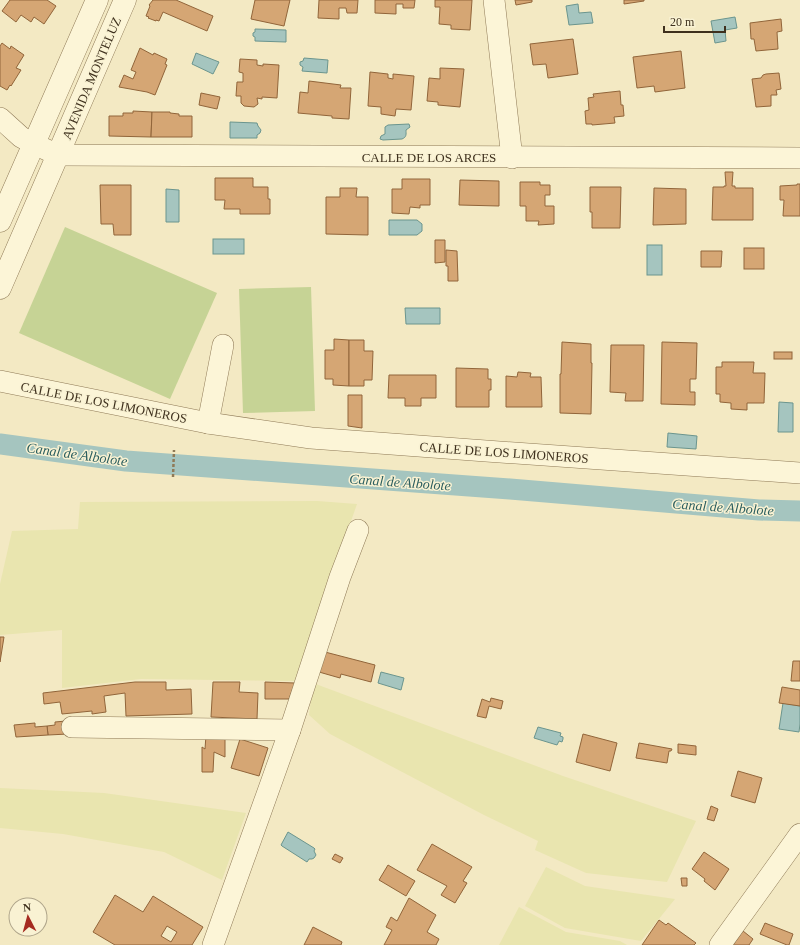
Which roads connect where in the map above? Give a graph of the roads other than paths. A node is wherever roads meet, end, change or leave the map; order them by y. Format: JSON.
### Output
{"nodes":[{"id":1,"x":97,"y":0,"type":"edge"},
{"id":2,"x":125,"y":0,"type":"edge"},
{"id":3,"x":494,"y":0,"type":"edge"},
{"id":4,"x":0,"y":118,"type":"edge"},
{"id":5,"x":34,"y":144,"type":"junction"},
{"id":6,"x":58,"y":156,"type":"junction"},
{"id":7,"x":512,"y":158,"type":"junction"},
{"id":8,"x":800,"y":158,"type":"edge"},
{"id":9,"x":0,"y":221,"type":"edge"},
{"id":10,"x":0,"y":288,"type":"edge"},
{"id":11,"x":223,"y":346,"type":"dead end"},
{"id":12,"x":0,"y":381,"type":"edge"},
{"id":13,"x":208,"y":423,"type":"junction"},
{"id":14,"x":800,"y":473,"type":"edge"},
{"id":15,"x":358,"y":530,"type":"dead end"},
{"id":16,"x":72,"y":727,"type":"dead end"},
{"id":17,"x":290,"y":730,"type":"junction"},
{"id":18,"x":800,"y":834,"type":"edge"},
{"id":19,"x":213,"y":945,"type":"edge"},
{"id":20,"x":720,"y":945,"type":"edge"}],
"edges":[{"from":1,"to":5,"type":"street","name":"AVENIDA MONTELUZ"},
{"from":2,"to":6,"type":"street","name":"AVENIDA MONTELUZ"},
{"from":3,"to":7,"type":"street"},
{"from":4,"to":5,"type":"street"},
{"from":5,"to":6,"type":"street","name":"AVENIDA MONTELUZ"},
{"from":5,"to":9,"type":"street","name":"AVENIDA MONTELUZ"},
{"from":6,"to":7,"type":"street","name":"CALLE DE LOS ARCES"},
{"from":6,"to":10,"type":"street","name":"AVENIDA MONTELUZ"},
{"from":7,"to":8,"type":"street","name":"CALLE DE LOS ARCES"},
{"from":11,"to":13,"type":"street"},
{"from":12,"to":13,"type":"street","name":"CALLE DE LOS LIMONEROS"},
{"from":13,"to":14,"type":"street","name":"CALLE DE LOS LIMONEROS"},
{"from":15,"to":17,"type":"street"},
{"from":16,"to":17,"type":"street"},
{"from":17,"to":19,"type":"street"},
{"from":18,"to":20,"type":"street"}]}
